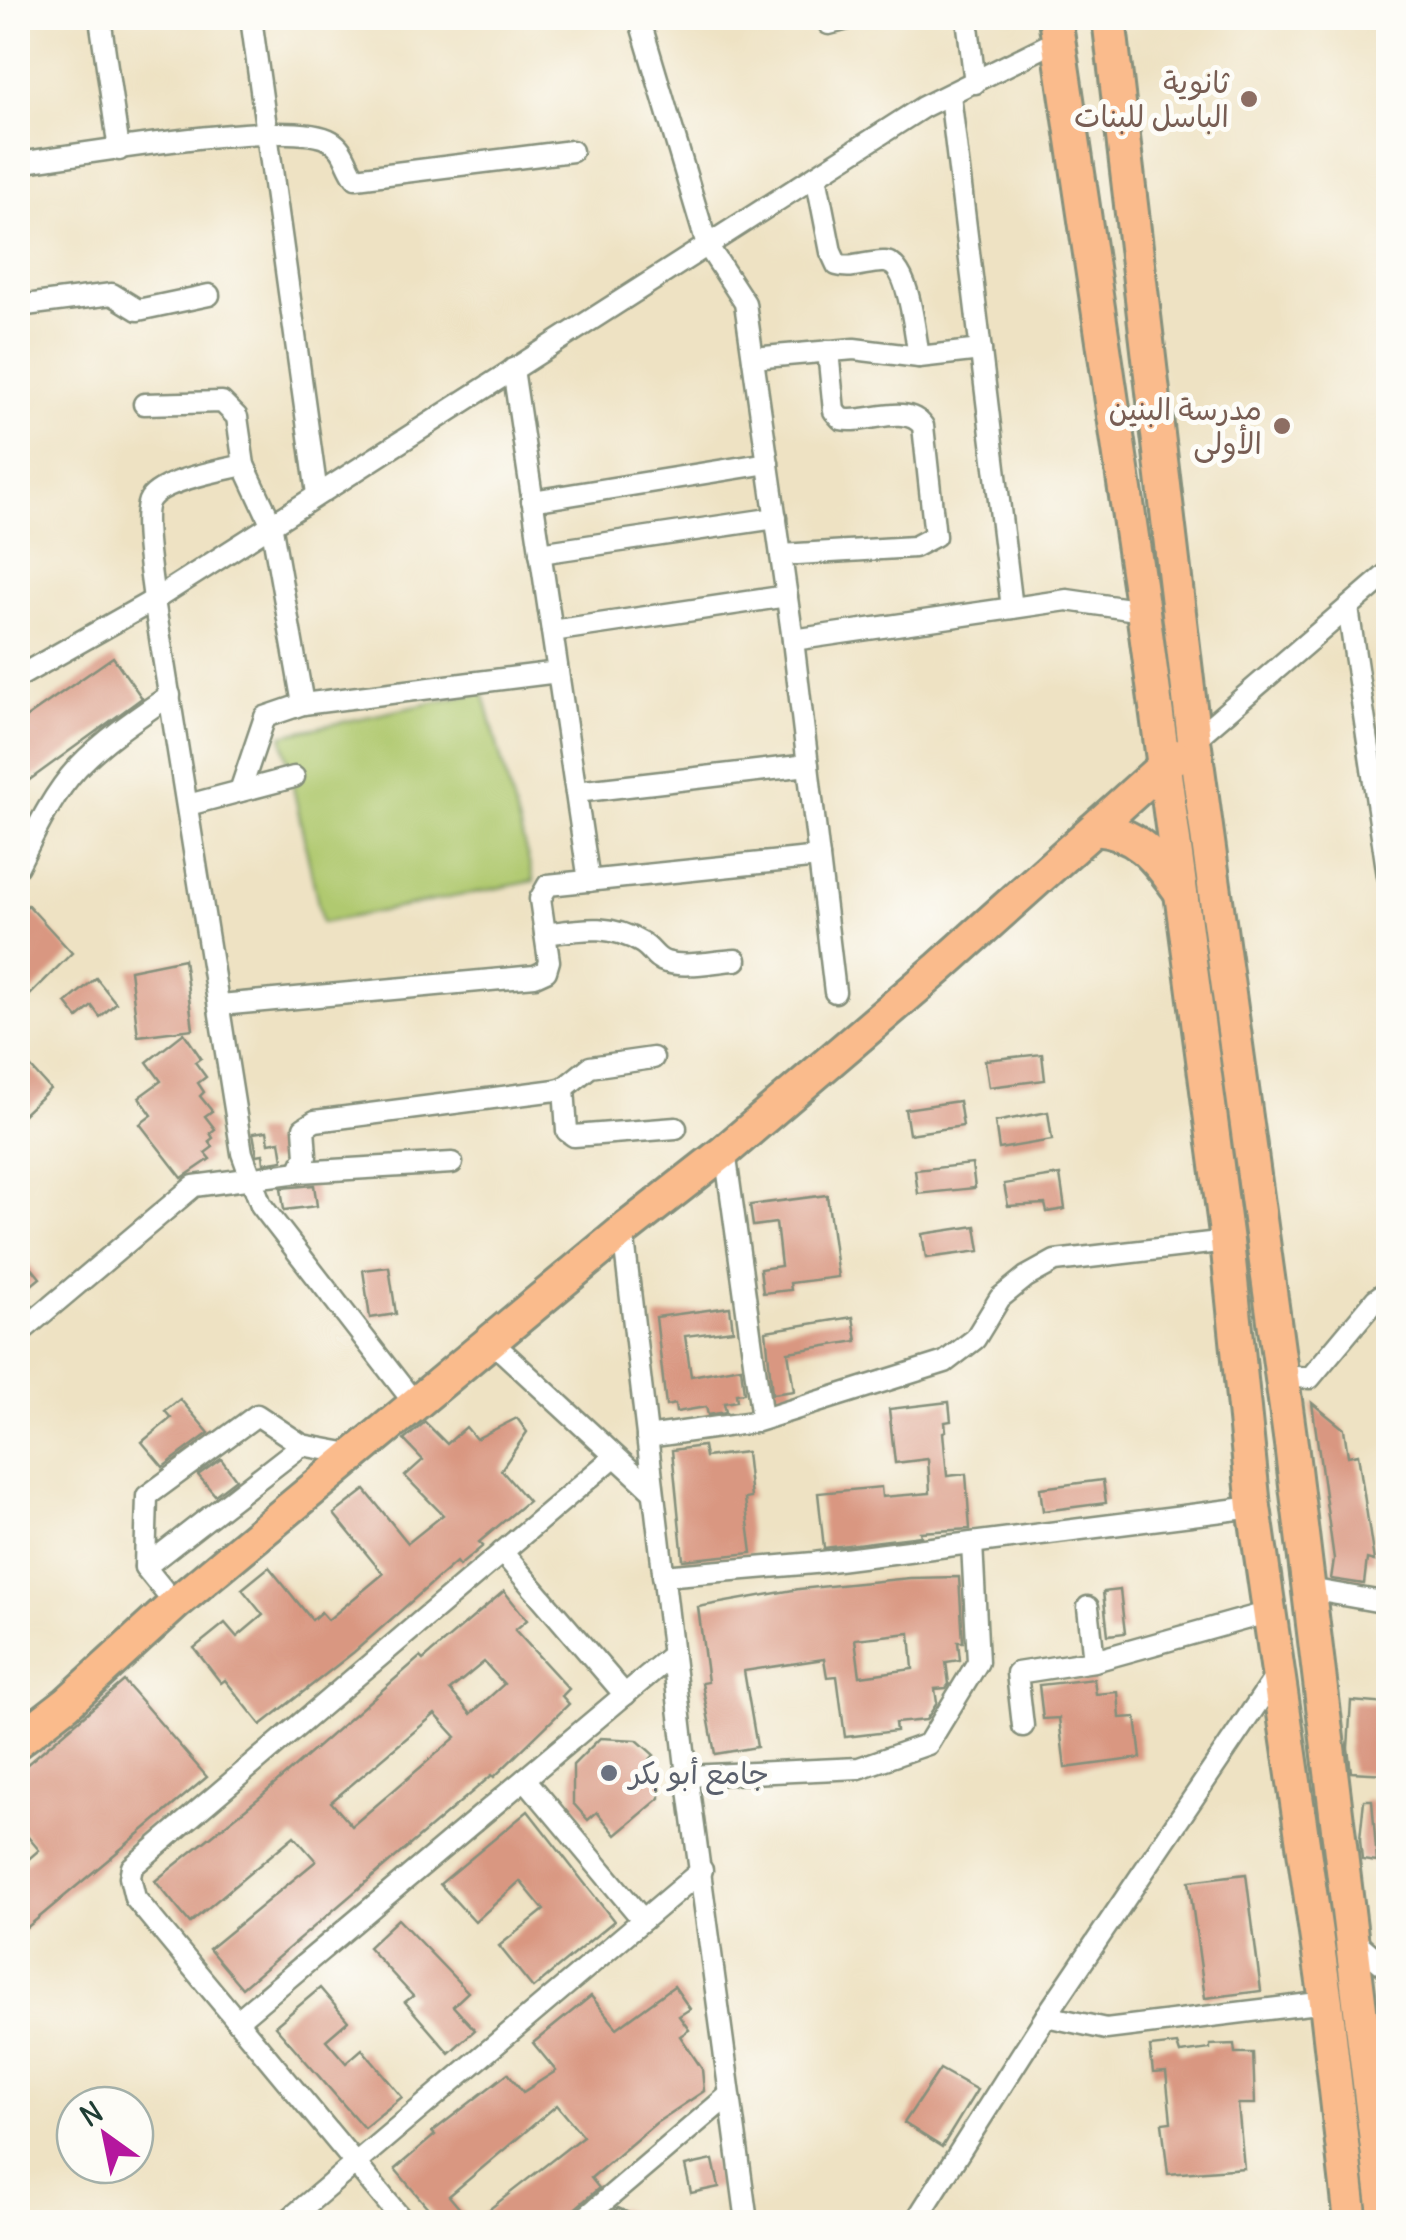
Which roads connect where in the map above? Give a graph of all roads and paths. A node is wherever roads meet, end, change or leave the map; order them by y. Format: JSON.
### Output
{"nodes":[{"id":1,"x":100,"y":18,"type":"edge"},
{"id":2,"x":251,"y":18,"type":"edge"},
{"id":3,"x":639,"y":18,"type":"edge"},
{"id":4,"x":852,"y":18,"type":"edge"},
{"id":5,"x":967,"y":18,"type":"edge"},
{"id":6,"x":1109,"y":18,"type":"edge"},
{"id":7,"x":828,"y":24,"type":"dead end"},
{"id":8,"x":1056,"y":29,"type":"edge"},
{"id":9,"x":975,"y":83,"type":"junction"},
{"id":10,"x":950,"y":95,"type":"junction"},
{"id":11,"x":266,"y":131,"type":"junction"},
{"id":12,"x":119,"y":150,"type":"junction"},
{"id":13,"x":572,"y":151,"type":"dead end"},
{"id":14,"x":18,"y":164,"type":"edge"},
{"id":15,"x":816,"y":176,"type":"junction"},
{"id":16,"x":707,"y":245,"type":"junction"},
{"id":17,"x":209,"y":295,"type":"dead end"},
{"id":18,"x":18,"y":306,"type":"edge"},
{"id":19,"x":981,"y":350,"type":"junction"},
{"id":20,"x":828,"y":351,"type":"junction"},
{"id":21,"x":918,"y":357,"type":"junction"},
{"id":22,"x":753,"y":358,"type":"junction"},
{"id":23,"x":512,"y":369,"type":"junction"},
{"id":24,"x":144,"y":404,"type":"dead end"},
{"id":25,"x":768,"y":463,"type":"junction"},
{"id":26,"x":244,"y":465,"type":"junction"},
{"id":27,"x":317,"y":494,"type":"junction"},
{"id":28,"x":532,"y":502,"type":"junction"},
{"id":29,"x":776,"y":518,"type":"junction"},
{"id":30,"x":271,"y":523,"type":"junction"},
{"id":31,"x":540,"y":553,"type":"junction"},
{"id":32,"x":781,"y":554,"type":"junction"},
{"id":33,"x":1388,"y":573,"type":"edge"},
{"id":34,"x":787,"y":596,"type":"junction"},
{"id":35,"x":154,"y":600,"type":"junction"},
{"id":36,"x":1012,"y":608,"type":"junction"},
{"id":37,"x":1348,"y":608,"type":"junction"},
{"id":38,"x":1143,"y":610,"type":"junction"},
{"id":39,"x":552,"y":631,"type":"junction"},
{"id":40,"x":792,"y":640,"type":"junction"},
{"id":41,"x":558,"y":672,"type":"junction"},
{"id":42,"x":18,"y":677,"type":"edge"},
{"id":43,"x":170,"y":695,"type":"junction"},
{"id":44,"x":302,"y":704,"type":"junction"},
{"id":45,"x":1194,"y":740,"type":"junction"},
{"id":46,"x":808,"y":765,"type":"junction"},
{"id":47,"x":1164,"y":765,"type":"junction"},
{"id":48,"x":294,"y":777,"type":"dead end"},
{"id":49,"x":240,"y":792,"type":"junction"},
{"id":50,"x":576,"y":792,"type":"junction"},
{"id":51,"x":188,"y":805,"type":"junction"},
{"id":52,"x":1094,"y":828,"type":"junction"},
{"id":53,"x":819,"y":857,"type":"junction"},
{"id":54,"x":18,"y":866,"type":"edge"},
{"id":55,"x":1388,"y":876,"type":"edge"},
{"id":56,"x":589,"y":880,"type":"junction"},
{"id":57,"x":1181,"y":893,"type":"junction"},
{"id":58,"x":545,"y":934,"type":"junction"},
{"id":59,"x":736,"y":960,"type":"dead end"},
{"id":60,"x":835,"y":992,"type":"dead end"},
{"id":61,"x":220,"y":1005,"type":"junction"},
{"id":62,"x":653,"y":1058,"type":"dead end"},
{"id":63,"x":564,"y":1088,"type":"junction"},
{"id":64,"x":676,"y":1128,"type":"dead end"},
{"id":65,"x":725,"y":1152,"type":"junction"},
{"id":66,"x":452,"y":1162,"type":"dead end"},
{"id":67,"x":300,"y":1172,"type":"junction"},
{"id":68,"x":251,"y":1180,"type":"junction"},
{"id":69,"x":622,"y":1231,"type":"junction"},
{"id":70,"x":1227,"y":1241,"type":"junction"},
{"id":71,"x":1388,"y":1290,"type":"edge"},
{"id":72,"x":18,"y":1334,"type":"edge"},
{"id":73,"x":492,"y":1342,"type":"junction"},
{"id":74,"x":1282,"y":1376,"type":"junction"},
{"id":75,"x":416,"y":1405,"type":"junction"},
{"id":76,"x":762,"y":1419,"type":"junction"},
{"id":77,"x":647,"y":1436,"type":"junction"},
{"id":78,"x":302,"y":1445,"type":"junction"},
{"id":79,"x":356,"y":1455,"type":"junction"},
{"id":80,"x":614,"y":1456,"type":"junction"},
{"id":81,"x":652,"y":1490,"type":"junction"},
{"id":82,"x":1254,"y":1507,"type":"junction"},
{"id":83,"x":972,"y":1543,"type":"junction"},
{"id":84,"x":502,"y":1552,"type":"junction"},
{"id":85,"x":145,"y":1567,"type":"junction"},
{"id":86,"x":663,"y":1576,"type":"junction"},
{"id":87,"x":1309,"y":1589,"type":"junction"},
{"id":88,"x":1388,"y":1602,"type":"edge"},
{"id":89,"x":175,"y":1604,"type":"junction"},
{"id":90,"x":1088,"y":1607,"type":"dead end"},
{"id":91,"x":1270,"y":1612,"type":"junction"},
{"id":92,"x":672,"y":1655,"type":"junction"},
{"id":93,"x":1094,"y":1661,"type":"junction"},
{"id":94,"x":1278,"y":1674,"type":"junction"},
{"id":95,"x":625,"y":1695,"type":"junction"},
{"id":96,"x":1023,"y":1726,"type":"dead end"},
{"id":97,"x":18,"y":1741,"type":"edge"},
{"id":98,"x":688,"y":1776,"type":"junction"},
{"id":99,"x":524,"y":1779,"type":"junction"},
{"id":100,"x":702,"y":1870,"type":"junction"},
{"id":101,"x":643,"y":1920,"type":"junction"},
{"id":102,"x":1353,"y":1939,"type":"junction"},
{"id":103,"x":1388,"y":1968,"type":"edge"},
{"id":104,"x":1326,"y":2002,"type":"junction"},
{"id":105,"x":1046,"y":2016,"type":"junction"},
{"id":106,"x":237,"y":2021,"type":"junction"},
{"id":107,"x":728,"y":2096,"type":"junction"},
{"id":108,"x":356,"y":2164,"type":"junction"},
{"id":109,"x":286,"y":2222,"type":"edge"},
{"id":110,"x":404,"y":2222,"type":"edge"},
{"id":111,"x":580,"y":2222,"type":"edge"},
{"id":112,"x":747,"y":2222,"type":"edge"},
{"id":113,"x":916,"y":2222,"type":"edge"},
{"id":114,"x":1351,"y":2222,"type":"edge"},
{"id":115,"x":1386,"y":2222,"type":"edge"}],
"edges":[{"from":1,"to":12,"type":"street"},
{"from":2,"to":11,"type":"street"},
{"from":3,"to":16,"type":"street"},
{"from":4,"to":7,"type":"street"},
{"from":5,"to":9,"type":"street"},
{"from":6,"to":45,"type":"main road"},
{"from":8,"to":9,"type":"street"},
{"from":8,"to":38,"type":"main road"},
{"from":9,"to":10,"type":"street"},
{"from":10,"to":15,"type":"street"},
{"from":10,"to":19,"type":"street"},
{"from":11,"to":12,"type":"street"},
{"from":11,"to":13,"type":"street"},
{"from":11,"to":27,"type":"street"},
{"from":12,"to":14,"type":"street"},
{"from":15,"to":16,"type":"street"},
{"from":15,"to":21,"type":"street"},
{"from":16,"to":22,"type":"street"},
{"from":16,"to":23,"type":"street"},
{"from":17,"to":18,"type":"street"},
{"from":19,"to":21,"type":"street"},
{"from":19,"to":36,"type":"street"},
{"from":20,"to":21,"type":"street"},
{"from":20,"to":22,"type":"street"},
{"from":20,"to":32,"type":"street"},
{"from":22,"to":25,"type":"street"},
{"from":23,"to":27,"type":"street"},
{"from":23,"to":28,"type":"street"},
{"from":24,"to":26,"type":"street"},
{"from":25,"to":28,"type":"street"},
{"from":25,"to":29,"type":"street"},
{"from":26,"to":30,"type":"street"},
{"from":26,"to":35,"type":"street"},
{"from":27,"to":30,"type":"street"},
{"from":28,"to":31,"type":"street"},
{"from":29,"to":31,"type":"street"},
{"from":29,"to":32,"type":"street"},
{"from":30,"to":35,"type":"street"},
{"from":30,"to":44,"type":"street"},
{"from":31,"to":39,"type":"street"},
{"from":32,"to":34,"type":"street"},
{"from":33,"to":37,"type":"street"},
{"from":34,"to":39,"type":"street"},
{"from":34,"to":40,"type":"street"},
{"from":35,"to":42,"type":"street"},
{"from":35,"to":43,"type":"street"},
{"from":36,"to":38,"type":"street"},
{"from":36,"to":40,"type":"street"},
{"from":37,"to":45,"type":"street"},
{"from":37,"to":55,"type":"street"},
{"from":38,"to":47,"type":"main road"},
{"from":39,"to":41,"type":"street"},
{"from":40,"to":46,"type":"street"},
{"from":41,"to":44,"type":"street"},
{"from":41,"to":50,"type":"street"},
{"from":43,"to":51,"type":"street"},
{"from":43,"to":54,"type":"street"},
{"from":44,"to":49,"type":"street"},
{"from":45,"to":47,"type":"main road"},
{"from":45,"to":74,"type":"main road"},
{"from":46,"to":50,"type":"street"},
{"from":46,"to":53,"type":"street"},
{"from":47,"to":52,"type":"main road"},
{"from":47,"to":57,"type":"main road"},
{"from":48,"to":49,"type":"street"},
{"from":49,"to":51,"type":"street"},
{"from":50,"to":56,"type":"street"},
{"from":51,"to":61,"type":"street"},
{"from":52,"to":57,"type":"main road"},
{"from":52,"to":65,"type":"main road"},
{"from":53,"to":56,"type":"street"},
{"from":53,"to":60,"type":"street"},
{"from":56,"to":58,"type":"street"},
{"from":57,"to":70,"type":"main road"},
{"from":58,"to":59,"type":"street"},
{"from":58,"to":61,"type":"street"},
{"from":61,"to":68,"type":"street"},
{"from":62,"to":63,"type":"street"},
{"from":63,"to":64,"type":"street"},
{"from":63,"to":67,"type":"street"},
{"from":65,"to":69,"type":"main road"},
{"from":65,"to":76,"type":"street"},
{"from":66,"to":67,"type":"street"},
{"from":67,"to":68,"type":"street"},
{"from":68,"to":72,"type":"street"},
{"from":68,"to":75,"type":"street"},
{"from":69,"to":73,"type":"main road"},
{"from":69,"to":77,"type":"street"},
{"from":70,"to":76,"type":"street"},
{"from":70,"to":82,"type":"main road"},
{"from":71,"to":74,"type":"street"},
{"from":73,"to":75,"type":"main road"},
{"from":73,"to":80,"type":"street"},
{"from":74,"to":87,"type":"main road"},
{"from":75,"to":79,"type":"main road"},
{"from":76,"to":77,"type":"street"},
{"from":77,"to":81,"type":"street"},
{"from":78,"to":79,"type":"street"},
{"from":78,"to":85,"type":"street"},
{"from":78,"to":85,"type":"street"},
{"from":79,"to":89,"type":"main road"},
{"from":80,"to":81,"type":"street"},
{"from":80,"to":84,"type":"street"},
{"from":81,"to":86,"type":"street"},
{"from":82,"to":83,"type":"street"},
{"from":82,"to":91,"type":"main road"},
{"from":83,"to":86,"type":"street"},
{"from":83,"to":98,"type":"street"},
{"from":84,"to":95,"type":"street"},
{"from":84,"to":106,"type":"street"},
{"from":85,"to":89,"type":"street"},
{"from":86,"to":92,"type":"street"},
{"from":87,"to":88,"type":"street"},
{"from":87,"to":102,"type":"main road"},
{"from":89,"to":97,"type":"main road"},
{"from":90,"to":93,"type":"street"},
{"from":91,"to":93,"type":"street"},
{"from":91,"to":94,"type":"main road"},
{"from":92,"to":95,"type":"street"},
{"from":92,"to":98,"type":"street"},
{"from":93,"to":96,"type":"street"},
{"from":94,"to":104,"type":"main road"},
{"from":94,"to":105,"type":"street"},
{"from":95,"to":99,"type":"street"},
{"from":98,"to":100,"type":"street"},
{"from":99,"to":101,"type":"street"},
{"from":99,"to":106,"type":"street"},
{"from":100,"to":101,"type":"street"},
{"from":100,"to":107,"type":"street"},
{"from":101,"to":108,"type":"street"},
{"from":102,"to":103,"type":"street"},
{"from":102,"to":115,"type":"main road"},
{"from":104,"to":105,"type":"street"},
{"from":104,"to":114,"type":"main road"},
{"from":105,"to":113,"type":"street"},
{"from":106,"to":108,"type":"street"},
{"from":107,"to":111,"type":"street"},
{"from":107,"to":112,"type":"street"},
{"from":108,"to":109,"type":"street"},
{"from":108,"to":110,"type":"street"}]}
